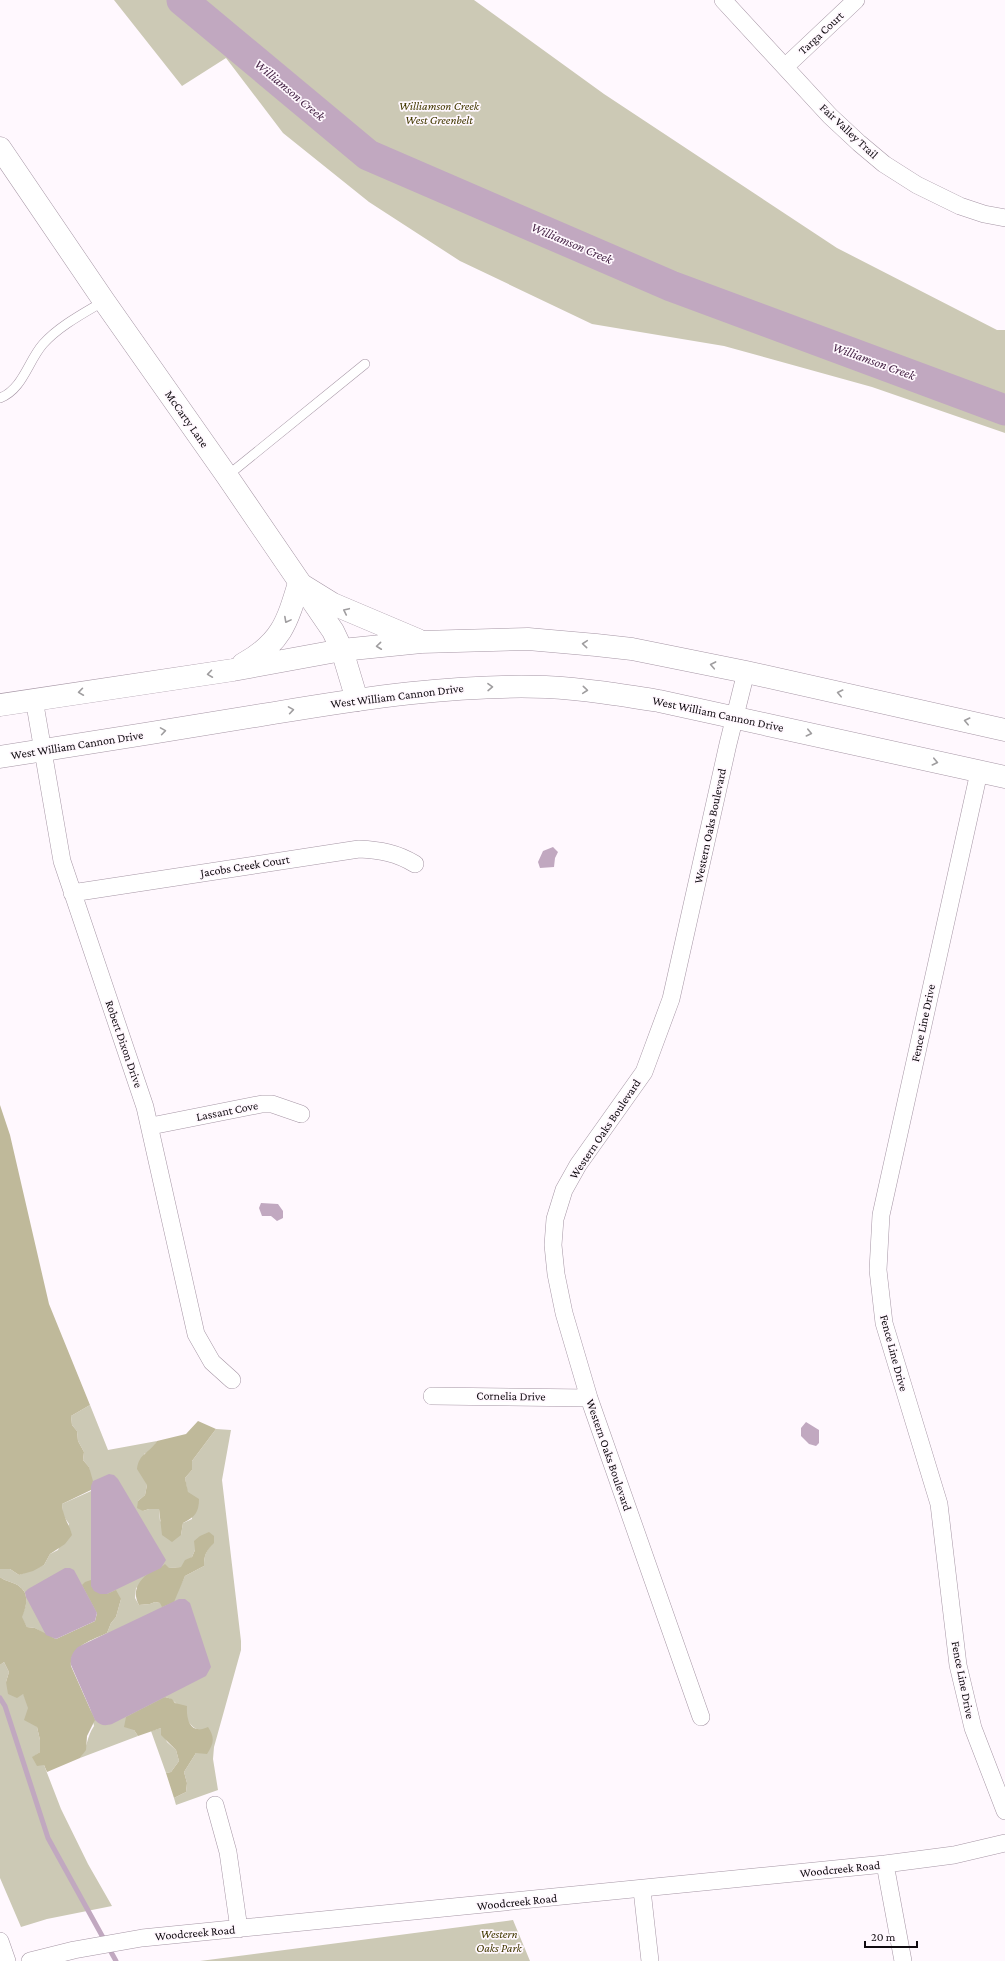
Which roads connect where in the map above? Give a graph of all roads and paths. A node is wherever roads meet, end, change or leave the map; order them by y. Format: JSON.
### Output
{"nodes":[{"id":1,"x":723,"y":0,"type":"edge"},
{"id":2,"x":856,"y":0,"type":"edge"},
{"id":3,"x":786,"y":66,"type":"junction"},
{"id":4,"x":1,"y":153,"type":"edge"},
{"id":5,"x":1005,"y":218,"type":"edge"},
{"id":6,"x":104,"y":301,"type":"junction"},
{"id":7,"x":366,"y":364,"type":"dead end"},
{"id":8,"x":0,"y":398,"type":"edge"},
{"id":9,"x":227,"y":476,"type":"junction"},
{"id":10,"x":299,"y":583,"type":"junction"},
{"id":11,"x":421,"y":642,"type":"junction"},
{"id":12,"x":342,"y":650,"type":"junction"},
{"id":13,"x":233,"y":670,"type":"junction"},
{"id":14,"x":746,"y":672,"type":"junction"},
{"id":15,"x":34,"y":699,"type":"junction"},
{"id":16,"x":357,"y":700,"type":"junction"},
{"id":17,"x":0,"y":705,"type":"edge"},
{"id":18,"x":736,"y":716,"type":"junction"},
{"id":19,"x":1005,"y":730,"type":"edge"},
{"id":20,"x":41,"y":751,"type":"junction"},
{"id":21,"x":0,"y":757,"type":"edge"},
{"id":22,"x":979,"y":772,"type":"junction"},
{"id":23,"x":1005,"y":777,"type":"edge"},
{"id":24,"x":415,"y":864,"type":"dead end"},
{"id":25,"x":72,"y":893,"type":"junction"},
{"id":26,"x":302,"y":1114,"type":"dead end"},
{"id":27,"x":150,"y":1126,"type":"junction"},
{"id":28,"x":232,"y":1380,"type":"dead end"},
{"id":29,"x":432,"y":1396,"type":"dead end"},
{"id":30,"x":589,"y":1398,"type":"junction"},
{"id":31,"x":701,"y":1717,"type":"dead end"},
{"id":32,"x":215,"y":1805,"type":"dead end"},
{"id":33,"x":1005,"y":1811,"type":"edge"},
{"id":34,"x":1005,"y":1843,"type":"edge"},
{"id":35,"x":885,"y":1864,"type":"junction"},
{"id":36,"x":642,"y":1890,"type":"junction"},
{"id":37,"x":239,"y":1929,"type":"junction"},
{"id":38,"x":0,"y":1941,"type":"edge"},
{"id":39,"x":8,"y":1961,"type":"edge"},
{"id":40,"x":30,"y":1961,"type":"edge"},
{"id":41,"x":650,"y":1961,"type":"edge"},
{"id":42,"x":903,"y":1961,"type":"edge"}],
"edges":[{"from":1,"to":3,"type":"street","name":"Fair Valley Trail"},
{"from":2,"to":3,"type":"street","name":"Targa Court"},
{"from":3,"to":5,"type":"street","name":"Fair Valley Trail"},
{"from":4,"to":6,"type":"main road","name":"McCarty Lane"},
{"from":6,"to":8,"type":"lane"},
{"from":6,"to":9,"type":"main road","name":"McCarty Lane"},
{"from":7,"to":9,"type":"lane"},
{"from":9,"to":10,"type":"main road","name":"McCarty Lane"},
{"from":11,"to":10,"type":"main road","one_way":true},
{"from":10,"to":12,"type":"main road","name":"McCarty Lane"},
{"from":10,"to":13,"type":"main road","one_way":true},
{"from":11,"to":12,"type":"main road","one_way":true},
{"from":14,"to":11,"type":"main road","one_way":true},
{"from":12,"to":13,"type":"main road"},
{"from":12,"to":16,"type":"main road","name":"McCarty Lane"},
{"from":13,"to":15,"type":"main road","one_way":true},
{"from":14,"to":18,"type":"street","name":"Western Oaks Boulevard"},
{"from":19,"to":14,"type":"main road","one_way":true},
{"from":15,"to":17,"type":"main road"},
{"from":15,"to":20,"type":"street","name":"Robert Dixon Drive"},
{"from":16,"to":18,"type":"main road","name":"West William Cannon Drive","one_way":true},
{"from":20,"to":16,"type":"main road","name":"West William Cannon Drive","one_way":true},
{"from":18,"to":22,"type":"main road","name":"West William Cannon Drive","one_way":true},
{"from":18,"to":30,"type":"street","name":"Western Oaks Boulevard"},
{"from":20,"to":21,"type":"main road","name":"West William Cannon Drive"},
{"from":20,"to":25,"type":"street","name":"Robert Dixon Drive"},
{"from":22,"to":23,"type":"main road","name":"West William Cannon Drive"},
{"from":22,"to":33,"type":"street","name":"Fence Line Drive"},
{"from":24,"to":25,"type":"street","name":"Jacobs Creek Court"},
{"from":25,"to":27,"type":"street","name":"Robert Dixon Drive"},
{"from":26,"to":27,"type":"street","name":"Lassant Cove"},
{"from":27,"to":28,"type":"street","name":"Robert Dixon Drive"},
{"from":29,"to":30,"type":"street","name":"Cornelia Drive"},
{"from":30,"to":31,"type":"street","name":"Western Oaks Boulevard"},
{"from":32,"to":37,"type":"street"},
{"from":34,"to":35,"type":"street","name":"Woodcreek Road"},
{"from":35,"to":36,"type":"street","name":"Woodcreek Road"},
{"from":35,"to":42,"type":"street"},
{"from":36,"to":37,"type":"street","name":"Woodcreek Road"},
{"from":36,"to":41,"type":"street"},
{"from":37,"to":40,"type":"street","name":"Woodcreek Road"},
{"from":38,"to":39,"type":"street"}]}
